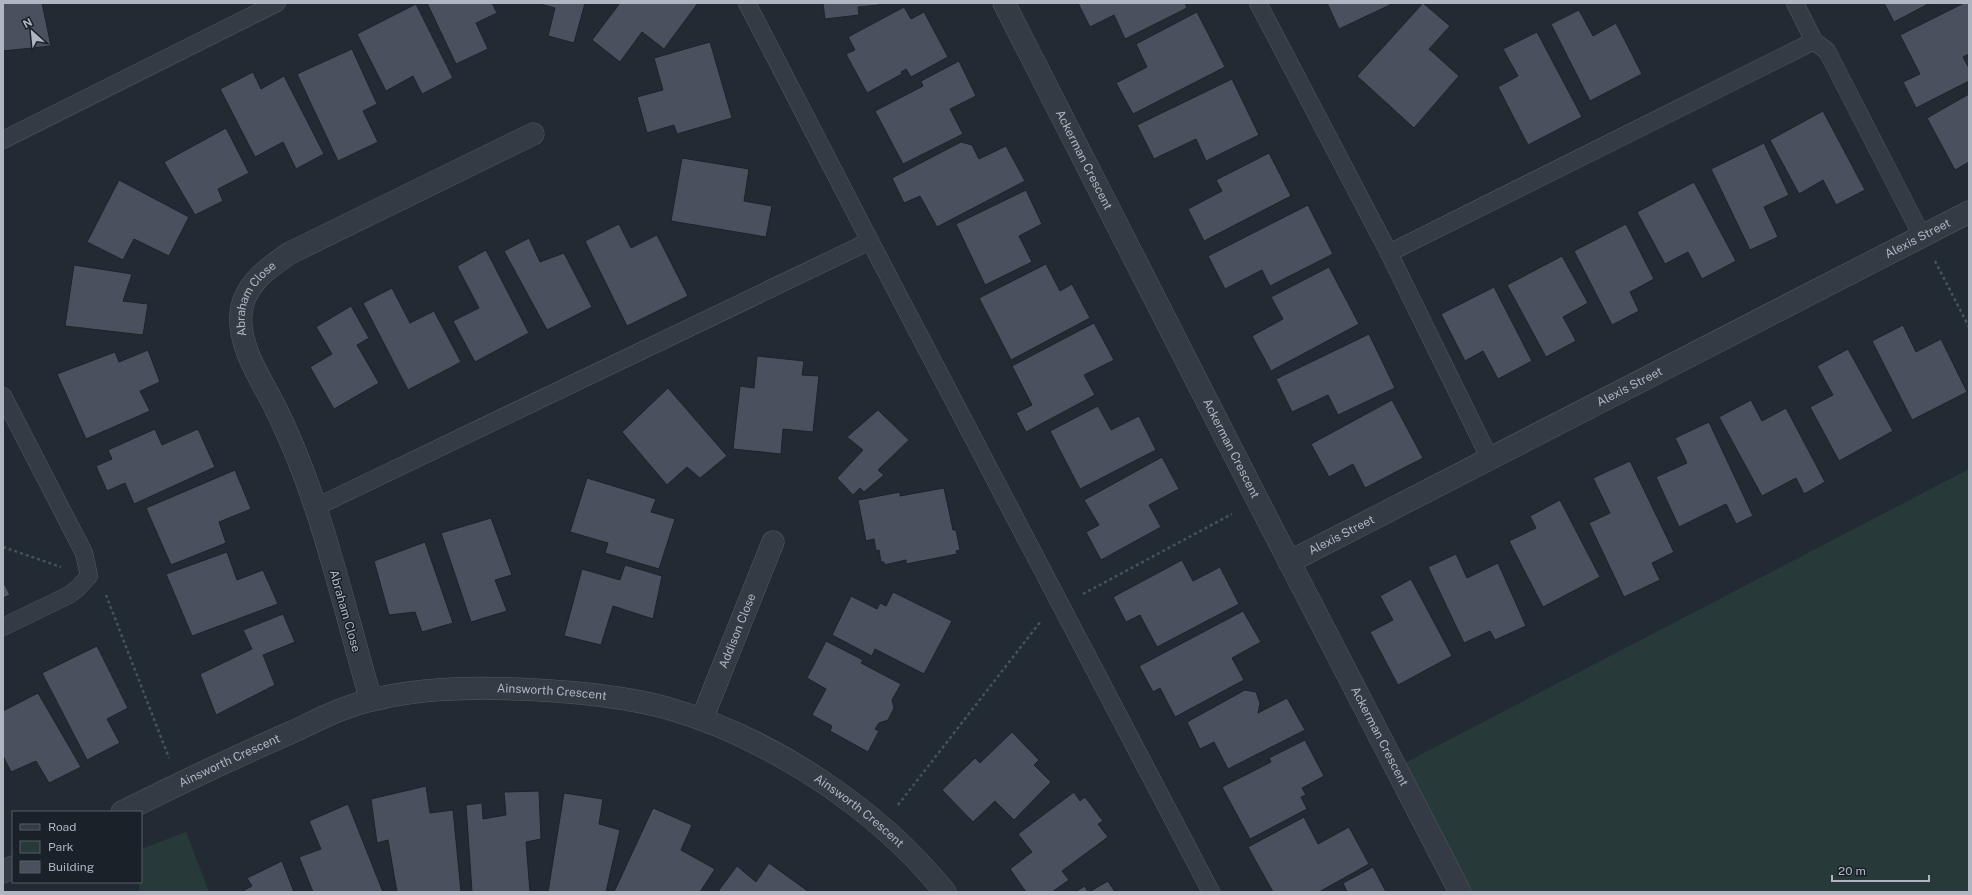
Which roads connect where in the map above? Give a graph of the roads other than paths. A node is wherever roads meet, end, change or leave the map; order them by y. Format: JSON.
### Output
{"nodes":[{"id":1,"x":277,"y":3,"type":"edge"},
{"id":2,"x":747,"y":3,"type":"edge"},
{"id":3,"x":1004,"y":3,"type":"edge"},
{"id":4,"x":1258,"y":3,"type":"edge"},
{"id":5,"x":1795,"y":3,"type":"edge"},
{"id":6,"x":1814,"y":41,"type":"junction"},
{"id":7,"x":533,"y":134,"type":"dead end"},
{"id":8,"x":3,"y":140,"type":"edge"},
{"id":9,"x":1969,"y":212,"type":"edge"},
{"id":10,"x":1922,"y":236,"type":"junction"},
{"id":11,"x":870,"y":241,"type":"junction"},
{"id":12,"x":1389,"y":252,"type":"junction"},
{"id":13,"x":3,"y":396,"type":"edge"},
{"id":14,"x":1490,"y":459,"type":"junction"},
{"id":15,"x":316,"y":507,"type":"junction"},
{"id":16,"x":773,"y":542,"type":"dead end"},
{"id":17,"x":1289,"y":562,"type":"junction"},
{"id":18,"x":3,"y":627,"type":"edge"},
{"id":19,"x":371,"y":700,"type":"junction"},
{"id":20,"x":702,"y":719,"type":"junction"},
{"id":21,"x":124,"y":811,"type":"edge"},
{"id":22,"x":12,"y":867,"type":"edge"},
{"id":23,"x":3,"y":872,"type":"edge"},
{"id":24,"x":945,"y":892,"type":"edge"},
{"id":25,"x":1211,"y":892,"type":"edge"},
{"id":26,"x":1460,"y":892,"type":"edge"}],
"edges":[{"from":1,"to":8,"type":"lane"},
{"from":2,"to":11,"type":"lane"},
{"from":3,"to":17,"type":"street","name":"Ackerman Crescent"},
{"from":4,"to":12,"type":"lane"},
{"from":5,"to":6,"type":"lane"},
{"from":6,"to":10,"type":"lane"},
{"from":6,"to":12,"type":"lane"},
{"from":7,"to":15,"type":"street","name":"Abraham Close"},
{"from":9,"to":10,"type":"street","name":"Alexis Street"},
{"from":10,"to":14,"type":"street","name":"Alexis Street"},
{"from":11,"to":15,"type":"lane"},
{"from":11,"to":25,"type":"lane"},
{"from":12,"to":14,"type":"lane"},
{"from":13,"to":18,"type":"lane"},
{"from":14,"to":17,"type":"street","name":"Alexis Street"},
{"from":15,"to":19,"type":"street","name":"Abraham Close"},
{"from":16,"to":20,"type":"street","name":"Addison Close"},
{"from":17,"to":26,"type":"street","name":"Ackerman Crescent"},
{"from":19,"to":20,"type":"street","name":"Ainsworth Crescent"},
{"from":19,"to":21,"type":"street","name":"Ainsworth Crescent"},
{"from":20,"to":24,"type":"street","name":"Ainsworth Crescent"},
{"from":22,"to":23,"type":"street"}]}
